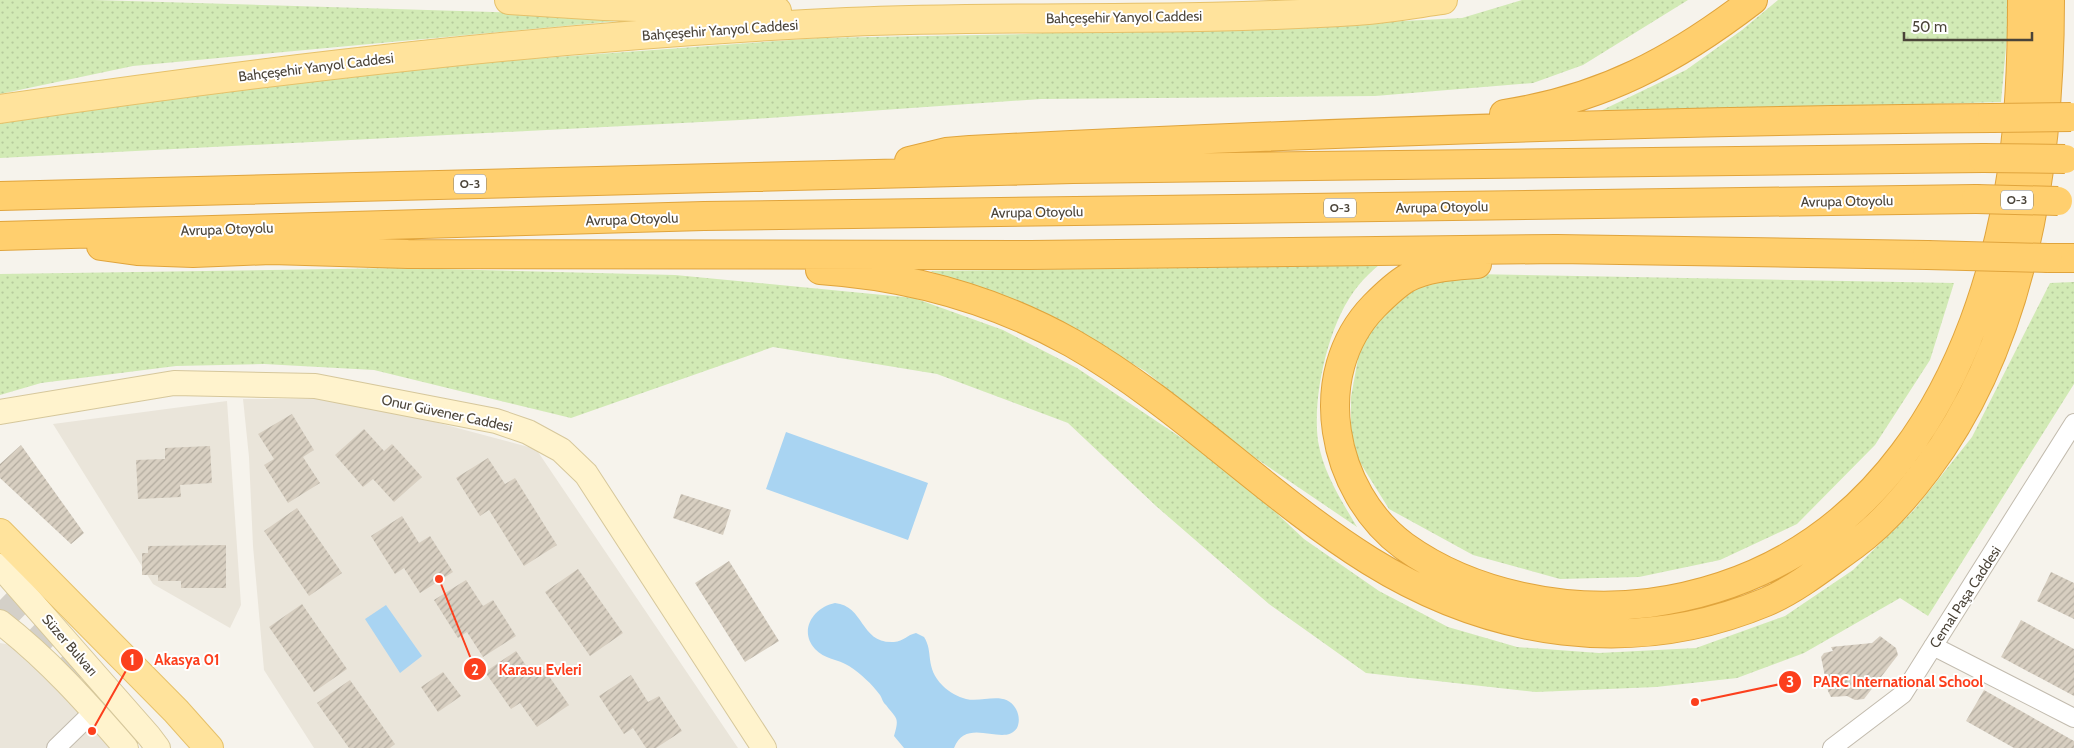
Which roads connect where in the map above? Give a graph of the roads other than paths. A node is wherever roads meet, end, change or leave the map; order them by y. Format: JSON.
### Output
{"nodes":[{"id":1,"x":509,"y":0,"type":"edge"},
{"id":2,"x":1443,"y":0,"type":"edge"},
{"id":3,"x":1753,"y":0,"type":"edge"},
{"id":4,"x":2022,"y":0,"type":"edge"},
{"id":5,"x":2050,"y":0,"type":"edge"},
{"id":6,"x":936,"y":18,"type":"junction"},
{"id":7,"x":0,"y":109,"type":"edge"},
{"id":8,"x":2073,"y":117,"type":"edge"},
{"id":9,"x":1284,"y":137,"type":"junction"},
{"id":10,"x":2070,"y":159,"type":"edge"},
{"id":11,"x":877,"y":173,"type":"junction"},
{"id":12,"x":0,"y":196,"type":"edge"},
{"id":13,"x":2066,"y":202,"type":"edge"},
{"id":14,"x":38,"y":235,"type":"junction"},
{"id":15,"x":0,"y":236,"type":"edge"},
{"id":16,"x":1597,"y":251,"type":"junction"},
{"id":17,"x":710,"y":254,"type":"junction"},
{"id":18,"x":2061,"y":258,"type":"edge"},
{"id":19,"x":0,"y":412,"type":"edge"},
{"id":20,"x":2074,"y":423,"type":"edge"},
{"id":21,"x":0,"y":533,"type":"edge"},
{"id":22,"x":0,"y":566,"type":"edge"},
{"id":23,"x":0,"y":622,"type":"edge"},
{"id":24,"x":1933,"y":646,"type":"junction"},
{"id":25,"x":94,"y":711,"type":"junction"},
{"id":26,"x":2074,"y":718,"type":"edge"},
{"id":27,"x":56,"y":748,"type":"edge"},
{"id":28,"x":126,"y":748,"type":"edge"},
{"id":29,"x":158,"y":748,"type":"edge"},
{"id":30,"x":209,"y":748,"type":"edge"},
{"id":31,"x":764,"y":748,"type":"edge"},
{"id":32,"x":1832,"y":748,"type":"edge"}],
"edges":[{"from":1,"to":6,"type":"main road"},
{"from":2,"to":6,"type":"main road","name":"Bahçeşehir Yanyol Caddesi"},
{"from":3,"to":9,"type":"highway"},
{"from":4,"to":16,"type":"highway"},
{"from":5,"to":17,"type":"highway"},
{"from":6,"to":7,"type":"main road","name":"Bahçeşehir Yanyol Caddesi"},
{"from":8,"to":9,"type":"highway","bridge":true},
{"from":9,"to":11,"type":"highway"},
{"from":10,"to":11,"type":"highway","number":"O-3","bridge":true},
{"from":11,"to":12,"type":"highway","number":"O-3"},
{"from":13,"to":14,"type":"highway","name":"Avrupa Otoyolu","number":"O-3","bridge":true},
{"from":14,"to":15,"type":"highway","name":"Avrupa Otoyolu","number":"O-3"},
{"from":14,"to":17,"type":"highway"},
{"from":16,"to":17,"type":"highway"},
{"from":16,"to":18,"type":"highway","bridge":true},
{"from":19,"to":31,"type":"street","name":"Onur Güvener Caddesi"},
{"from":20,"to":24,"type":"street","name":"Cemal Paşa Caddesi"},
{"from":21,"to":30,"type":"main road"},
{"from":22,"to":29,"type":"street","name":"Süzer Bulvarı"},
{"from":23,"to":25,"type":"street","name":"Süzer Bulvarı"},
{"from":24,"to":26,"type":"street"},
{"from":24,"to":32,"type":"street","name":"Cemal Paşa Caddesi"},
{"from":25,"to":27,"type":"street"},
{"from":25,"to":28,"type":"street","name":"Süzer Bulvarı"}]}
